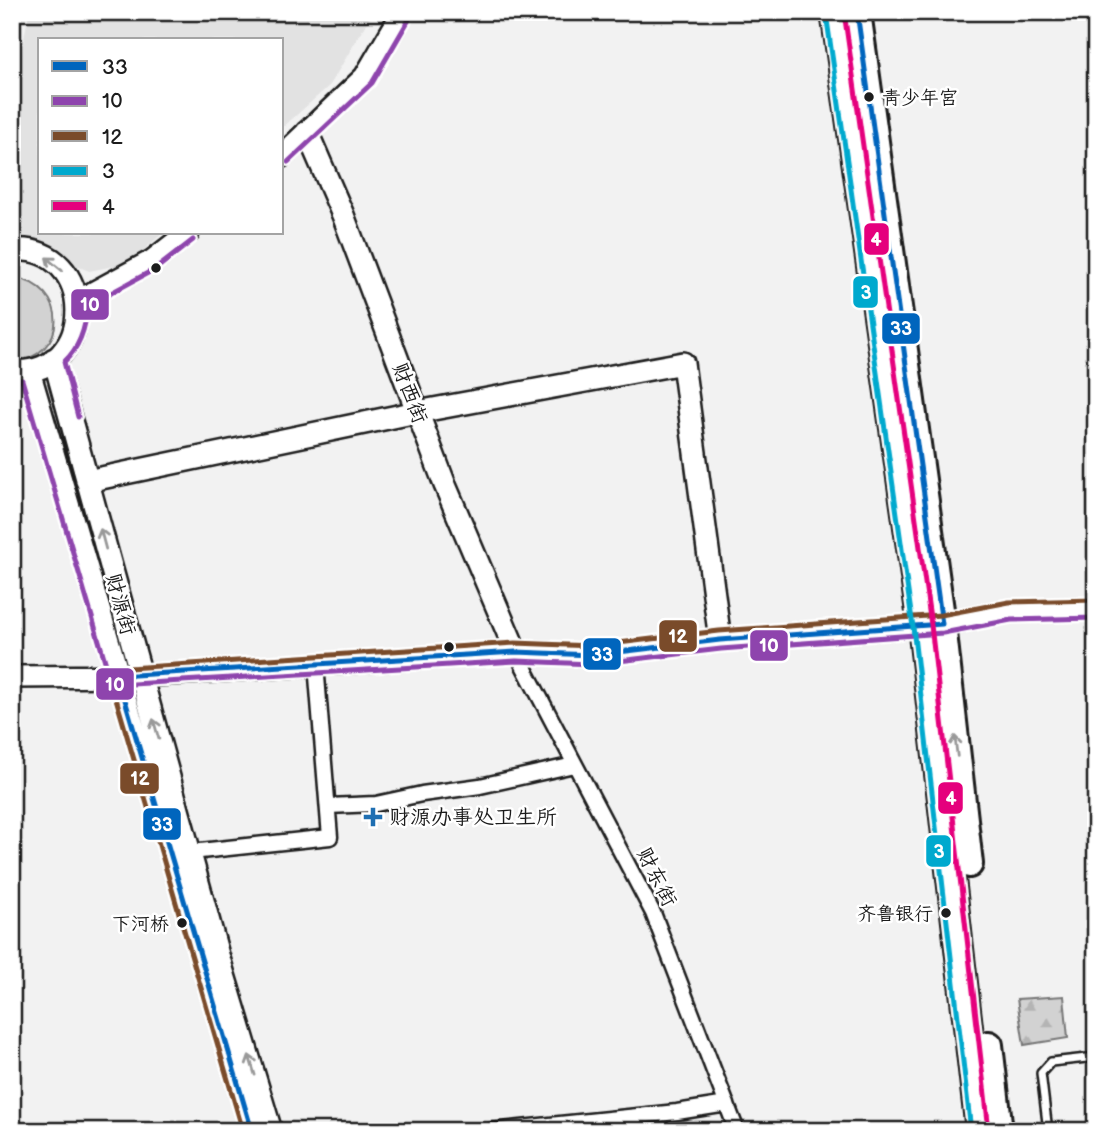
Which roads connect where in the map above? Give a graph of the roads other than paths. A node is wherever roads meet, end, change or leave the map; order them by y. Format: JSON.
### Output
{"nodes":[{"id":1,"x":403,"y":12,"type":"edge"},
{"id":2,"x":835,"y":12,"type":"edge"},
{"id":3,"x":857,"y":12,"type":"edge"},
{"id":4,"x":307,"y":132,"type":"junction"},
{"id":5,"x":284,"y":154,"type":"edge"},
{"id":6,"x":187,"y":234,"type":"edge"},
{"id":7,"x":12,"y":250,"type":"edge"},
{"id":8,"x":78,"y":301,"type":"junction"},
{"id":9,"x":54,"y":359,"type":"junction"},
{"id":10,"x":20,"y":371,"type":"edge"},
{"id":11,"x":417,"y":412,"type":"junction"},
{"id":12,"x":87,"y":481,"type":"junction"},
{"id":13,"x":1096,"y":609,"type":"edge"},
{"id":14,"x":932,"y":625,"type":"junction"},
{"id":15,"x":720,"y":640,"type":"junction"},
{"id":16,"x":516,"y":652,"type":"junction"},
{"id":17,"x":316,"y":664,"type":"junction"},
{"id":18,"x":118,"y":676,"type":"junction"},
{"id":19,"x":140,"y":676,"type":"junction"},
{"id":20,"x":12,"y":677,"type":"edge"},
{"id":21,"x":574,"y":765,"type":"junction"},
{"id":22,"x":328,"y":806,"type":"junction"},
{"id":23,"x":191,"y":852,"type":"junction"},
{"id":24,"x":1096,"y":1057,"type":"edge"},
{"id":25,"x":727,"y":1104,"type":"junction"},
{"id":26,"x":252,"y":1131,"type":"edge"},
{"id":27,"x":271,"y":1131,"type":"edge"},
{"id":28,"x":491,"y":1131,"type":"edge"},
{"id":29,"x":737,"y":1131,"type":"edge"},
{"id":30,"x":980,"y":1131,"type":"edge"},
{"id":31,"x":999,"y":1131,"type":"edge"},
{"id":32,"x":1048,"y":1131,"type":"edge"}],
"edges":[{"from":1,"to":4,"type":"street"},
{"from":2,"to":14,"type":"highway"},
{"from":3,"to":14,"type":"highway"},
{"from":4,"to":5,"type":"street"},
{"from":4,"to":11,"type":"street","name":"财西街"},
{"from":6,"to":8,"type":"street"},
{"from":8,"to":7,"type":"street","one_way":true},
{"from":8,"to":9,"type":"street"},
{"from":9,"to":10,"type":"street"},
{"from":9,"to":12,"type":"street","name":"财源街"},
{"from":10,"to":18,"type":"street","name":"财源街"},
{"from":11,"to":12,"type":"street"},
{"from":11,"to":15,"type":"street"},
{"from":11,"to":16,"type":"street","name":"财西街"},
{"from":19,"to":12,"type":"street","name":"财源街","one_way":true},
{"from":13,"to":14,"type":"street"},
{"from":14,"to":15,"type":"street"},
{"from":14,"to":30,"type":"highway"},
{"from":31,"to":14,"type":"highway","one_way":true},
{"from":15,"to":16,"type":"street"},
{"from":16,"to":17,"type":"street"},
{"from":16,"to":21,"type":"street","name":"财东街"},
{"from":17,"to":19,"type":"street"},
{"from":17,"to":22,"type":"street"},
{"from":18,"to":19,"type":"street"},
{"from":18,"to":20,"type":"street"},
{"from":18,"to":26,"type":"street","name":"财源街"},
{"from":23,"to":19,"type":"street","name":"财源街","one_way":true},
{"from":21,"to":22,"type":"street"},
{"from":21,"to":25,"type":"street","name":"财东街"},
{"from":22,"to":23,"type":"street"},
{"from":27,"to":23,"type":"street","name":"财源街","one_way":true},
{"from":24,"to":32,"type":"lane"},
{"from":25,"to":28,"type":"street"},
{"from":25,"to":29,"type":"street","name":"财东街"}]}
